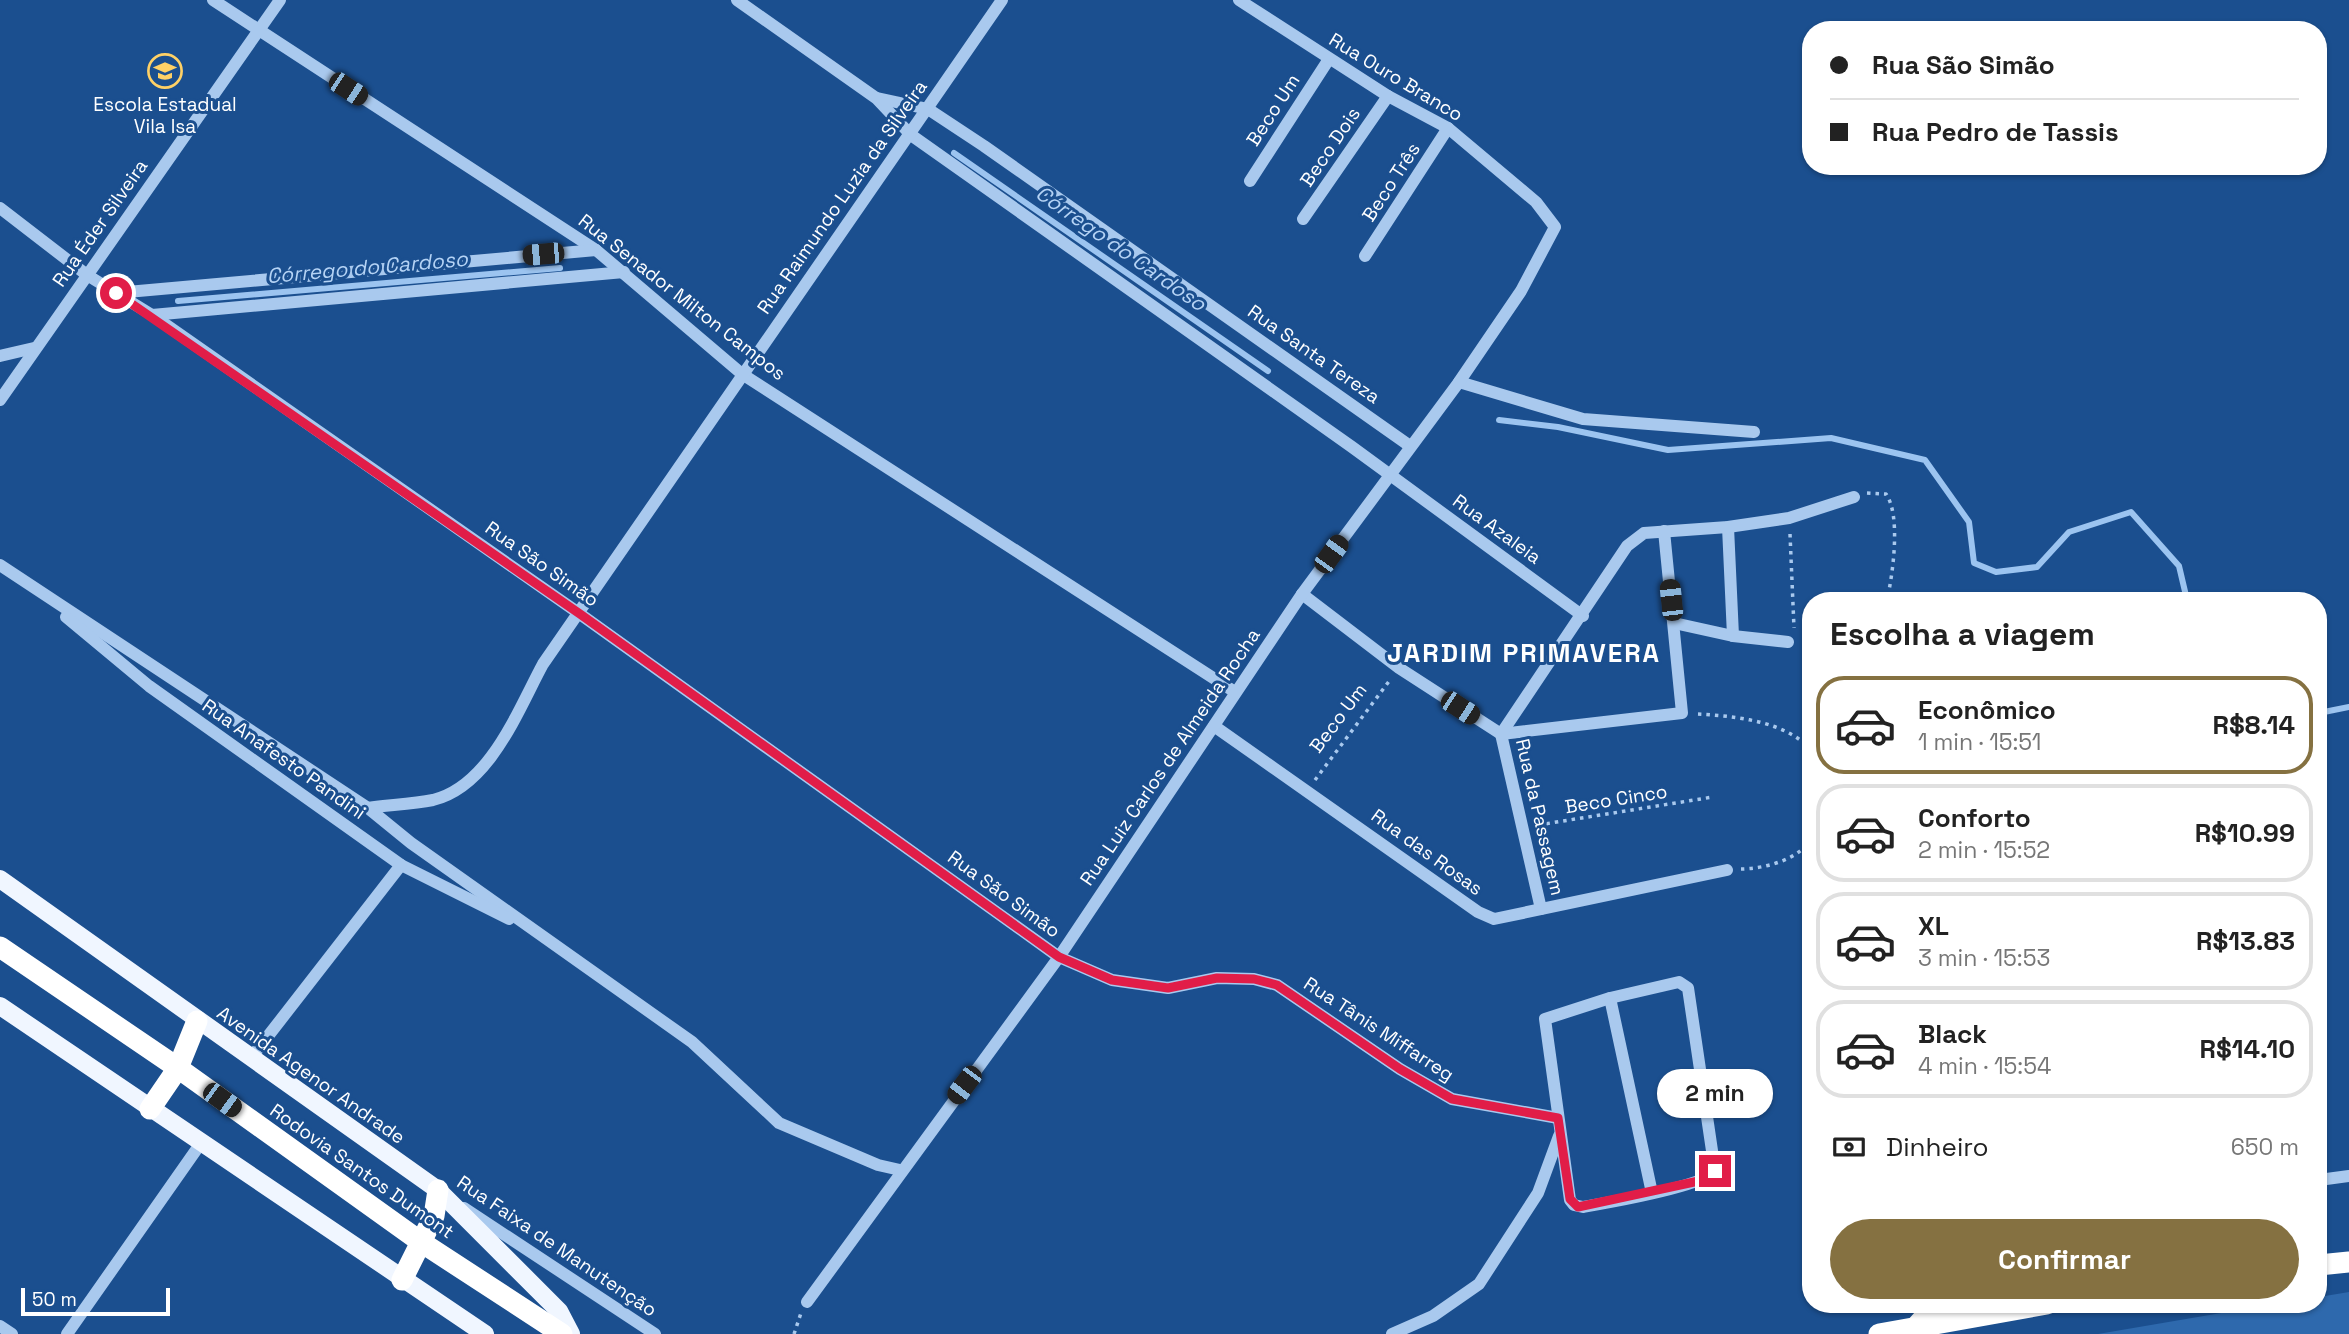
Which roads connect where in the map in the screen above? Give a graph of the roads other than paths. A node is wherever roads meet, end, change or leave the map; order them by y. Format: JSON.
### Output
{"nodes":[{"id":1,"x":213,"y":0,"type":"edge"},
{"id":2,"x":280,"y":0,"type":"edge"},
{"id":3,"x":737,"y":0,"type":"edge"},
{"id":4,"x":1002,"y":0,"type":"edge"},
{"id":5,"x":1238,"y":0,"type":"edge"},
{"id":6,"x":258,"y":31,"type":"junction"},
{"id":7,"x":1329,"y":59,"type":"junction"},
{"id":8,"x":1388,"y":96,"type":"junction"},
{"id":9,"x":876,"y":98,"type":"junction"},
{"id":10,"x":928,"y":109,"type":"junction"},
{"id":11,"x":1448,"y":128,"type":"junction"},
{"id":12,"x":911,"y":135,"type":"junction"},
{"id":13,"x":1250,"y":181,"type":"dead end"},
{"id":14,"x":0,"y":208,"type":"edge"},
{"id":15,"x":1303,"y":219,"type":"dead end"},
{"id":16,"x":1555,"y":227,"type":"joint"},
{"id":17,"x":596,"y":250,"type":"junction"},
{"id":18,"x":1365,"y":256,"type":"dead end"},
{"id":19,"x":624,"y":272,"type":"junction"},
{"id":20,"x":87,"y":275,"type":"junction"},
{"id":21,"x":116,"y":293,"type":"junction"},
{"id":22,"x":152,"y":315,"type":"junction"},
{"id":23,"x":34,"y":348,"type":"junction"},
{"id":24,"x":0,"y":355,"type":"edge"},
{"id":25,"x":742,"y":374,"type":"junction"},
{"id":26,"x":1459,"y":382,"type":"junction"},
{"id":27,"x":0,"y":400,"type":"edge"},
{"id":28,"x":1754,"y":432,"type":"dead end"},
{"id":29,"x":1410,"y":446,"type":"junction"},
{"id":30,"x":1389,"y":474,"type":"junction"},
{"id":31,"x":1854,"y":497,"type":"road end"},
{"id":32,"x":1728,"y":527,"type":"junction"},
{"id":33,"x":1664,"y":531,"type":"junction"},
{"id":34,"x":0,"y":565,"type":"edge"},
{"id":35,"x":20,"y":578,"type":"junction"},
{"id":36,"x":1302,"y":594,"type":"junction"},
{"id":37,"x":580,"y":614,"type":"junction"},
{"id":38,"x":1583,"y":615,"type":"junction"},
{"id":39,"x":1674,"y":623,"type":"junction"},
{"id":40,"x":1733,"y":636,"type":"junction"},
{"id":41,"x":1788,"y":642,"type":"road end"},
{"id":42,"x":1235,"y":692,"type":"junction"},
{"id":43,"x":1214,"y":726,"type":"junction"},
{"id":44,"x":1501,"y":734,"type":"junction"},
{"id":45,"x":368,"y":808,"type":"junction"},
{"id":46,"x":401,"y":865,"type":"junction"},
{"id":47,"x":1727,"y":870,"type":"road end"},
{"id":48,"x":0,"y":879,"type":"edge"},
{"id":49,"x":1541,"y":909,"type":"junction"},
{"id":50,"x":547,"y":938,"type":"junction"},
{"id":51,"x":0,"y":947,"type":"edge"},
{"id":52,"x":1059,"y":957,"type":"junction"},
{"id":53,"x":1610,"y":998,"type":"junction"},
{"id":54,"x":0,"y":1006,"type":"edge"},
{"id":55,"x":197,"y":1021,"type":"junction"},
{"id":56,"x":251,"y":1058,"type":"junction"},
{"id":57,"x":178,"y":1068,"type":"junction"},
{"id":58,"x":150,"y":1109,"type":"junction"},
{"id":59,"x":1558,"y":1118,"type":"junction"},
{"id":60,"x":1560,"y":1133,"type":"junction"},
{"id":61,"x":201,"y":1143,"type":"junction"},
{"id":62,"x":900,"y":1170,"type":"junction"},
{"id":63,"x":2349,"y":1176,"type":"edge"},
{"id":64,"x":2327,"y":1179,"type":"edge"},
{"id":65,"x":438,"y":1190,"type":"junction"},
{"id":66,"x":1651,"y":1193,"type":"junction"},
{"id":67,"x":421,"y":1242,"type":"junction"},
{"id":68,"x":2349,"y":1262,"type":"edge"},
{"id":69,"x":2327,"y":1264,"type":"edge"},
{"id":70,"x":402,"y":1280,"type":"junction"},
{"id":71,"x":807,"y":1302,"type":"dead end"},
{"id":72,"x":1928,"y":1313,"type":"edge"},
{"id":73,"x":1998,"y":1313,"type":"edge"},
{"id":74,"x":0,"y":1326,"type":"edge"},
{"id":75,"x":1915,"y":1328,"type":"junction"},
{"id":76,"x":12,"y":1334,"type":"edge"},
{"id":77,"x":67,"y":1334,"type":"edge"},
{"id":78,"x":485,"y":1334,"type":"edge"},
{"id":79,"x":562,"y":1334,"type":"edge"},
{"id":80,"x":571,"y":1334,"type":"edge"},
{"id":81,"x":655,"y":1334,"type":"edge"},
{"id":82,"x":1392,"y":1334,"type":"edge"},
{"id":83,"x":1879,"y":1334,"type":"edge"}],
"edges":[{"from":1,"to":6,"type":"street","name":"Rua Senador Milton Campos"},
{"from":2,"to":6,"type":"street","name":"Rua Éder Silveira"},
{"from":3,"to":9,"type":"street","name":"Rua Santa Tereza"},
{"from":4,"to":10,"type":"street","name":"Rua Raimundo Luzia da Silveira"},
{"from":5,"to":7,"type":"street","name":"Rua Ouro Branco"},
{"from":6,"to":17,"type":"street","name":"Rua Senador Milton Campos"},
{"from":6,"to":20,"type":"street","name":"Rua Éder Silveira"},
{"from":7,"to":8,"type":"street","name":"Rua Ouro Branco"},
{"from":7,"to":13,"type":"street","name":"Beco Um"},
{"from":8,"to":11,"type":"street","name":"Rua Ouro Branco"},
{"from":8,"to":15,"type":"street","name":"Beco Dois"},
{"from":9,"to":10,"type":"street","name":"Rua Santa Tereza"},
{"from":9,"to":12,"type":"street","name":"Rua Santa Tereza"},
{"from":10,"to":12,"type":"street","name":"Rua Raimundo Luzia da Silveira"},
{"from":10,"to":29,"type":"street","name":"Rua Santa Tereza"},
{"from":11,"to":16,"type":"street","name":"Rua Ouro Branco"},
{"from":11,"to":18,"type":"street","name":"Beco Três"},
{"from":12,"to":25,"type":"street","name":"Rua Raimundo Luzia da Silveira"},
{"from":12,"to":30,"type":"street","name":"Rua Santa Tereza"},
{"from":14,"to":20,"type":"street","name":"Rua São Simão"},
{"from":16,"to":26,"type":"street","name":"Rua Luiz Carlos de Almeida Rocha"},
{"from":17,"to":19,"type":"street","name":"Rua Senador Milton Campos"},
{"from":17,"to":21,"type":"street"},
{"from":19,"to":22,"type":"street"},
{"from":19,"to":25,"type":"street","name":"Rua Senador Milton Campos"},
{"from":20,"to":21,"type":"street","name":"Rua São Simão"},
{"from":20,"to":23,"type":"street","name":"Rua Éder Silveira"},
{"from":21,"to":22,"type":"street","name":"Rua São Simão"},
{"from":22,"to":37,"type":"street","name":"Rua São Simão"},
{"from":23,"to":24,"type":"street"},
{"from":23,"to":27,"type":"street","name":"Rua Éder Silveira"},
{"from":25,"to":37,"type":"street","name":"Rua Raimundo Luzia da Silveira"},
{"from":25,"to":42,"type":"street","name":"Rua Senador Milton Campos"},
{"from":26,"to":28,"type":"street"},
{"from":26,"to":29,"type":"street","name":"Rua Luiz Carlos de Almeida Rocha"},
{"from":29,"to":30,"type":"street","name":"Rua Luiz Carlos de Almeida Rocha"},
{"from":30,"to":36,"type":"street","name":"Rua Luiz Carlos de Almeida Rocha"},
{"from":30,"to":38,"type":"street","name":"Rua Azaleia"},
{"from":31,"to":32,"type":"street"},
{"from":32,"to":33,"type":"street"},
{"from":32,"to":40,"type":"street"},
{"from":33,"to":38,"type":"street"},
{"from":33,"to":39,"type":"street"},
{"from":34,"to":35,"type":"street","name":"Rua Anafesto Pandini"},
{"from":35,"to":45,"type":"street","name":"Rua Anafesto Pandini"},
{"from":35,"to":46,"type":"street","name":"Rua Anafesto Pandini"},
{"from":36,"to":42,"type":"street","name":"Rua Luiz Carlos de Almeida Rocha"},
{"from":36,"to":44,"type":"street"},
{"from":37,"to":45,"type":"street","name":"Rua Raimundo Luzia da Silveira"},
{"from":37,"to":52,"type":"street","name":"Rua São Simão"},
{"from":38,"to":44,"type":"street"},
{"from":39,"to":40,"type":"street"},
{"from":39,"to":44,"type":"street"},
{"from":40,"to":41,"type":"street"},
{"from":42,"to":43,"type":"street","name":"Rua Luiz Carlos de Almeida Rocha"},
{"from":43,"to":49,"type":"street","name":"Rua das Rosas"},
{"from":43,"to":52,"type":"street","name":"Rua Luiz Carlos de Almeida Rocha"},
{"from":44,"to":49,"type":"street","name":"Rua da Passagem"},
{"from":45,"to":50,"type":"street","name":"Rua Anafesto Pandini"},
{"from":46,"to":50,"type":"street","name":"Rua Anafesto Pandini"},
{"from":46,"to":56,"type":"street"},
{"from":47,"to":49,"type":"street","name":"Rua das Rosas"},
{"from":48,"to":55,"type":"main road","name":"Avenida Agenor Andrade"},
{"from":50,"to":62,"type":"street","name":"Rua Anafesto Pandini"},
{"from":51,"to":57,"type":"highway","name":"Rodovia Santos Dumont"},
{"from":52,"to":59,"type":"street","name":"Rua Tânis Miffarreg"},
{"from":52,"to":62,"type":"street","name":"Rua Luiz Carlos de Almeida Rocha"},
{"from":53,"to":59,"type":"street"},
{"from":53,"to":66,"type":"street"},
{"from":53,"to":66,"type":"street"},
{"from":54,"to":58,"type":"main road"},
{"from":55,"to":56,"type":"main road","name":"Avenida Agenor Andrade"},
{"from":55,"to":57,"type":"highway"},
{"from":56,"to":65,"type":"main road","name":"Avenida Agenor Andrade"},
{"from":57,"to":58,"type":"highway"},
{"from":57,"to":67,"type":"highway","name":"Rodovia Santos Dumont"},
{"from":58,"to":61,"type":"main road"},
{"from":59,"to":60,"type":"street"},
{"from":60,"to":66,"type":"street"},
{"from":60,"to":82,"type":"street"},
{"from":61,"to":70,"type":"main road"},
{"from":61,"to":77,"type":"street"},
{"from":62,"to":71,"type":"street","name":"Rua Luiz Carlos de Almeida Rocha"},
{"from":63,"to":64,"type":"street"},
{"from":65,"to":67,"type":"highway"},
{"from":65,"to":80,"type":"main road","name":"Avenida Agenor Andrade"},
{"from":65,"to":81,"type":"street","name":"Rua Faixa de Manutenção"},
{"from":67,"to":70,"type":"highway"},
{"from":67,"to":79,"type":"highway","name":"Rodovia Santos Dumont"},
{"from":68,"to":69,"type":"highway"},
{"from":70,"to":78,"type":"main road"},
{"from":72,"to":75,"type":"highway"},
{"from":73,"to":75,"type":"highway"},
{"from":74,"to":76,"type":"street"},
{"from":75,"to":83,"type":"highway"}]}
